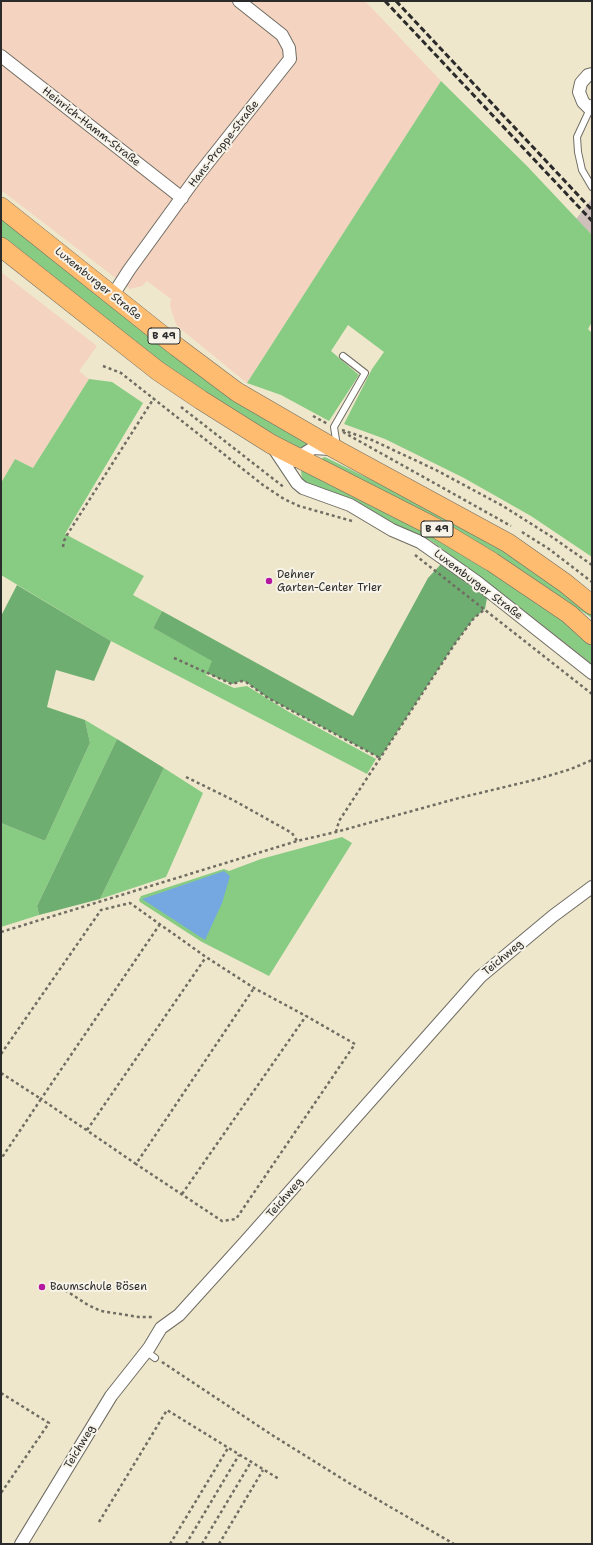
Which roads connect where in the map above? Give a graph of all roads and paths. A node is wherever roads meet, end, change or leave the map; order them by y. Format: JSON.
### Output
{"nodes":[{"id":1,"x":239,"y":1,"type":"edge"},
{"id":2,"x":1,"y":56,"type":"edge"},
{"id":3,"x":592,"y":74,"type":"edge"},
{"id":4,"x":591,"y":107,"type":"edge"},
{"id":5,"x":592,"y":187,"type":"edge"},
{"id":6,"x":182,"y":198,"type":"junction"},
{"id":7,"x":1,"y":208,"type":"edge"},
{"id":8,"x":1,"y":247,"type":"edge"},
{"id":9,"x":113,"y":295,"type":"junction"},
{"id":10,"x":343,"y":356,"type":"dead end"},
{"id":11,"x":103,"y":366,"type":"dead end"},
{"id":12,"x":154,"y":398,"type":"junction"},
{"id":13,"x":308,"y":414,"type":"dead end"},
{"id":14,"x":334,"y":427,"type":"junction"},
{"id":15,"x":271,"y":444,"type":"junction"},
{"id":16,"x":337,"y":450,"type":"junction"},
{"id":17,"x":299,"y":457,"type":"junction"},
{"id":18,"x":294,"y":477,"type":"junction"},
{"id":19,"x":353,"y":522,"type":"dead end"},
{"id":20,"x":397,"y":532,"type":"junction"},
{"id":21,"x":63,"y":547,"type":"dead end"},
{"id":22,"x":592,"y":565,"type":"edge"},
{"id":23,"x":592,"y":582,"type":"edge"},
{"id":24,"x":592,"y":605,"type":"edge"},
{"id":25,"x":485,"y":609,"type":"junction"},
{"id":26,"x":592,"y":634,"type":"edge"},
{"id":27,"x":174,"y":658,"type":"dead end"},
{"id":28,"x":592,"y":672,"type":"edge"},
{"id":29,"x":592,"y":694,"type":"edge"},
{"id":30,"x":380,"y":758,"type":"junction"},
{"id":31,"x":592,"y":760,"type":"edge"},
{"id":32,"x":186,"y":776,"type":"dead end"},
{"id":33,"x":336,"y":832,"type":"junction"},
{"id":34,"x":297,"y":841,"type":"junction"},
{"id":35,"x":592,"y":887,"type":"edge"},
{"id":36,"x":160,"y":924,"type":"junction"},
{"id":37,"x":1,"y":932,"type":"edge"},
{"id":38,"x":206,"y":957,"type":"junction"},
{"id":39,"x":254,"y":988,"type":"junction"},
{"id":40,"x":306,"y":1016,"type":"junction"},
{"id":41,"x":1,"y":1054,"type":"edge"},
{"id":42,"x":1,"y":1073,"type":"edge"},
{"id":43,"x":41,"y":1099,"type":"junction"},
{"id":44,"x":87,"y":1130,"type":"junction"},
{"id":45,"x":1,"y":1159,"type":"edge"},
{"id":46,"x":136,"y":1164,"type":"junction"},
{"id":47,"x":182,"y":1194,"type":"junction"},
{"id":48,"x":65,"y":1290,"type":"dead end"},
{"id":49,"x":153,"y":1316,"type":"dead end"},
{"id":50,"x":151,"y":1355,"type":"junction"},
{"id":51,"x":1,"y":1393,"type":"edge"},
{"id":52,"x":228,"y":1448,"type":"junction"},
{"id":53,"x":239,"y":1455,"type":"junction"},
{"id":54,"x":251,"y":1462,"type":"junction"},
{"id":55,"x":263,"y":1470,"type":"junction"},
{"id":56,"x":278,"y":1479,"type":"dead end"},
{"id":57,"x":1,"y":1493,"type":"edge"},
{"id":58,"x":99,"y":1522,"type":"dead end"},
{"id":59,"x":21,"y":1544,"type":"edge"},
{"id":60,"x":170,"y":1544,"type":"edge"},
{"id":61,"x":186,"y":1544,"type":"edge"},
{"id":62,"x":202,"y":1544,"type":"edge"},
{"id":63,"x":219,"y":1544,"type":"edge"},
{"id":64,"x":454,"y":1544,"type":"edge"}],
"edges":[{"from":1,"to":6,"type":"street","name":"Hans-Proppe-Straße"},
{"from":2,"to":6,"type":"street","name":"Heinrich-Hamm-Straße"},
{"from":3,"to":4,"type":"street"},
{"from":4,"to":5,"type":"lane"},
{"from":6,"to":9,"type":"street","name":"Hans-Proppe-Straße"},
{"from":7,"to":9,"type":"main road","name":"Luxemburger Straße","number":"B 49"},
{"from":8,"to":15,"type":"main road","name":"Luxemburger Straße","number":"B 49"},
{"from":9,"to":16,"type":"main road","name":"Luxemburger Straße","number":"B 49"},
{"from":10,"to":14,"type":"lane"},
{"from":11,"to":12,"type":"path"},
{"from":12,"to":19,"type":"path"},
{"from":12,"to":21,"type":"path"},
{"from":13,"to":14,"type":"path"},
{"from":14,"to":16,"type":"lane"},
{"from":14,"to":22,"type":"path"},
{"from":14,"to":23,"type":"path"},
{"from":15,"to":17,"type":"main road","name":"Luxemburger Straße","number":"B 49"},
{"from":15,"to":18,"type":"street","name":"Luxemburger Straße"},
{"from":16,"to":17,"type":"street","name":"Luxemburger Straße"},
{"from":16,"to":24,"type":"main road","name":"Luxemburger Straße","number":"B 49"},
{"from":17,"to":18,"type":"street"},
{"from":17,"to":26,"type":"main road","name":"Luxemburger Straße","number":"B 49"},
{"from":18,"to":20,"type":"street","name":"Luxemburger Straße"},
{"from":20,"to":25,"type":"path"},
{"from":20,"to":28,"type":"street","name":"Luxemburger Straße"},
{"from":25,"to":29,"type":"path"},
{"from":25,"to":30,"type":"path"},
{"from":27,"to":30,"type":"path"},
{"from":30,"to":33,"type":"path"},
{"from":31,"to":33,"type":"path"},
{"from":32,"to":34,"type":"path"},
{"from":33,"to":34,"type":"path"},
{"from":34,"to":37,"type":"path"},
{"from":35,"to":50,"type":"street","name":"Teichweg"},
{"from":36,"to":38,"type":"path"},
{"from":36,"to":41,"type":"path"},
{"from":36,"to":43,"type":"path"},
{"from":38,"to":39,"type":"path"},
{"from":38,"to":44,"type":"path"},
{"from":39,"to":40,"type":"path"},
{"from":39,"to":46,"type":"path"},
{"from":40,"to":47,"type":"path"},
{"from":40,"to":47,"type":"path"},
{"from":42,"to":43,"type":"path"},
{"from":43,"to":44,"type":"path"},
{"from":43,"to":45,"type":"path"},
{"from":44,"to":46,"type":"path"},
{"from":46,"to":47,"type":"path"},
{"from":48,"to":49,"type":"path"},
{"from":50,"to":59,"type":"street","name":"Teichweg"},
{"from":50,"to":64,"type":"path"},
{"from":51,"to":57,"type":"path"},
{"from":52,"to":53,"type":"path"},
{"from":52,"to":58,"type":"path"},
{"from":52,"to":60,"type":"path"},
{"from":53,"to":54,"type":"path"},
{"from":53,"to":61,"type":"path"},
{"from":54,"to":55,"type":"path"},
{"from":54,"to":62,"type":"path"},
{"from":55,"to":56,"type":"path"},
{"from":55,"to":63,"type":"path"}]}
